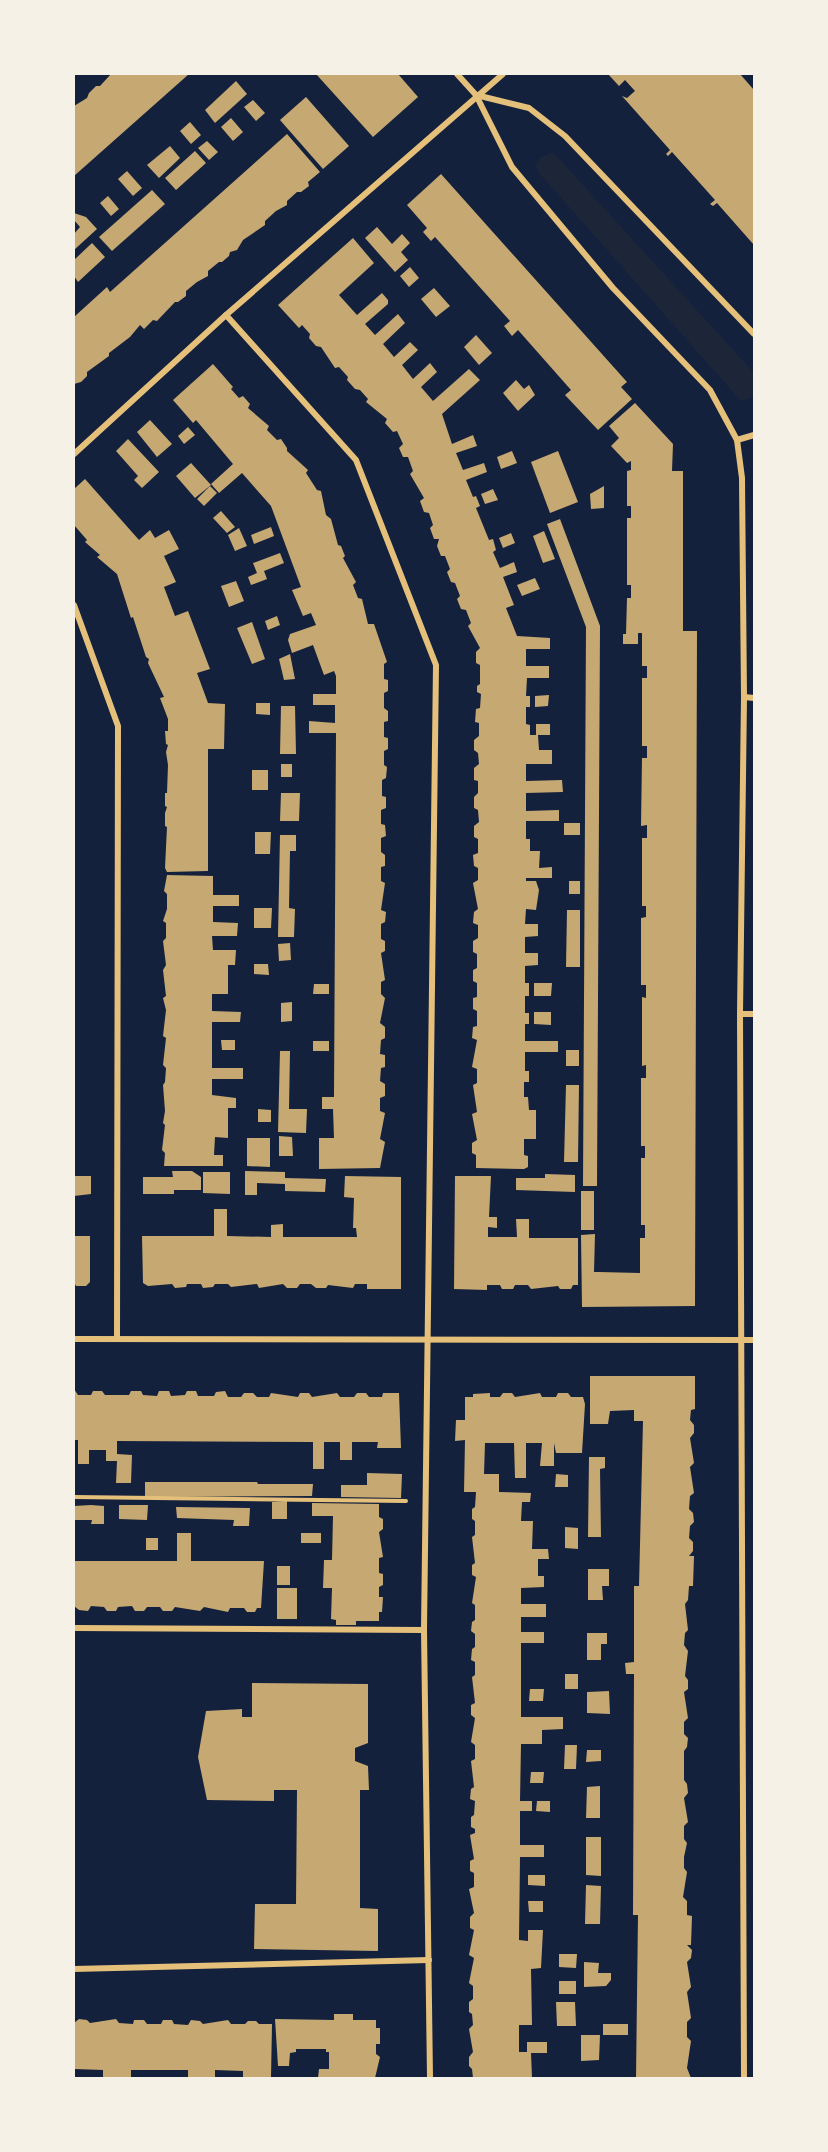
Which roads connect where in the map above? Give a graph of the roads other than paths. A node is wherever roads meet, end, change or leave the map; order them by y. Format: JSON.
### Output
{"nodes":[{"id":1,"x":457,"y":74,"type":"edge"},
{"id":2,"x":503,"y":74,"type":"edge"},
{"id":3,"x":476,"y":95,"type":"junction"},
{"id":4,"x":226,"y":315,"type":"junction"},
{"id":5,"x":754,"y":334,"type":"edge"},
{"id":6,"x":754,"y":435,"type":"edge"},
{"id":7,"x":737,"y":440,"type":"junction"},
{"id":8,"x":74,"y":453,"type":"edge"},
{"id":9,"x":74,"y":605,"type":"edge"},
{"id":10,"x":744,"y":697,"type":"junction"},
{"id":11,"x":754,"y":698,"type":"edge"},
{"id":12,"x":740,"y":1014,"type":"junction"},
{"id":13,"x":754,"y":1014,"type":"edge"},
{"id":14,"x":74,"y":1339,"type":"edge"},
{"id":15,"x":117,"y":1339,"type":"junction"},
{"id":16,"x":428,"y":1340,"type":"junction"},
{"id":17,"x":743,"y":1340,"type":"junction"},
{"id":18,"x":754,"y":1340,"type":"edge"},
{"id":19,"x":74,"y":1628,"type":"edge"},
{"id":20,"x":424,"y":1630,"type":"junction"},
{"id":21,"x":429,"y":1960,"type":"junction"},
{"id":22,"x":74,"y":1969,"type":"edge"},
{"id":23,"x":430,"y":2079,"type":"edge"},
{"id":24,"x":744,"y":2079,"type":"edge"}],
"edges":[{"from":1,"to":3,"type":"street"},
{"from":2,"to":3,"type":"street"},
{"from":3,"to":4,"type":"street"},
{"from":3,"to":5,"type":"street"},
{"from":3,"to":7,"type":"street"},
{"from":4,"to":8,"type":"street"},
{"from":4,"to":16,"type":"street"},
{"from":6,"to":7,"type":"street"},
{"from":7,"to":10,"type":"street"},
{"from":9,"to":15,"type":"street"},
{"from":10,"to":11,"type":"street"},
{"from":10,"to":12,"type":"street"},
{"from":12,"to":13,"type":"street"},
{"from":12,"to":17,"type":"street"},
{"from":14,"to":15,"type":"street"},
{"from":15,"to":16,"type":"street"},
{"from":16,"to":17,"type":"street"},
{"from":16,"to":20,"type":"street"},
{"from":17,"to":18,"type":"street"},
{"from":17,"to":24,"type":"street"},
{"from":19,"to":20,"type":"street"},
{"from":20,"to":21,"type":"street"},
{"from":21,"to":22,"type":"street"},
{"from":21,"to":23,"type":"street"}]}
